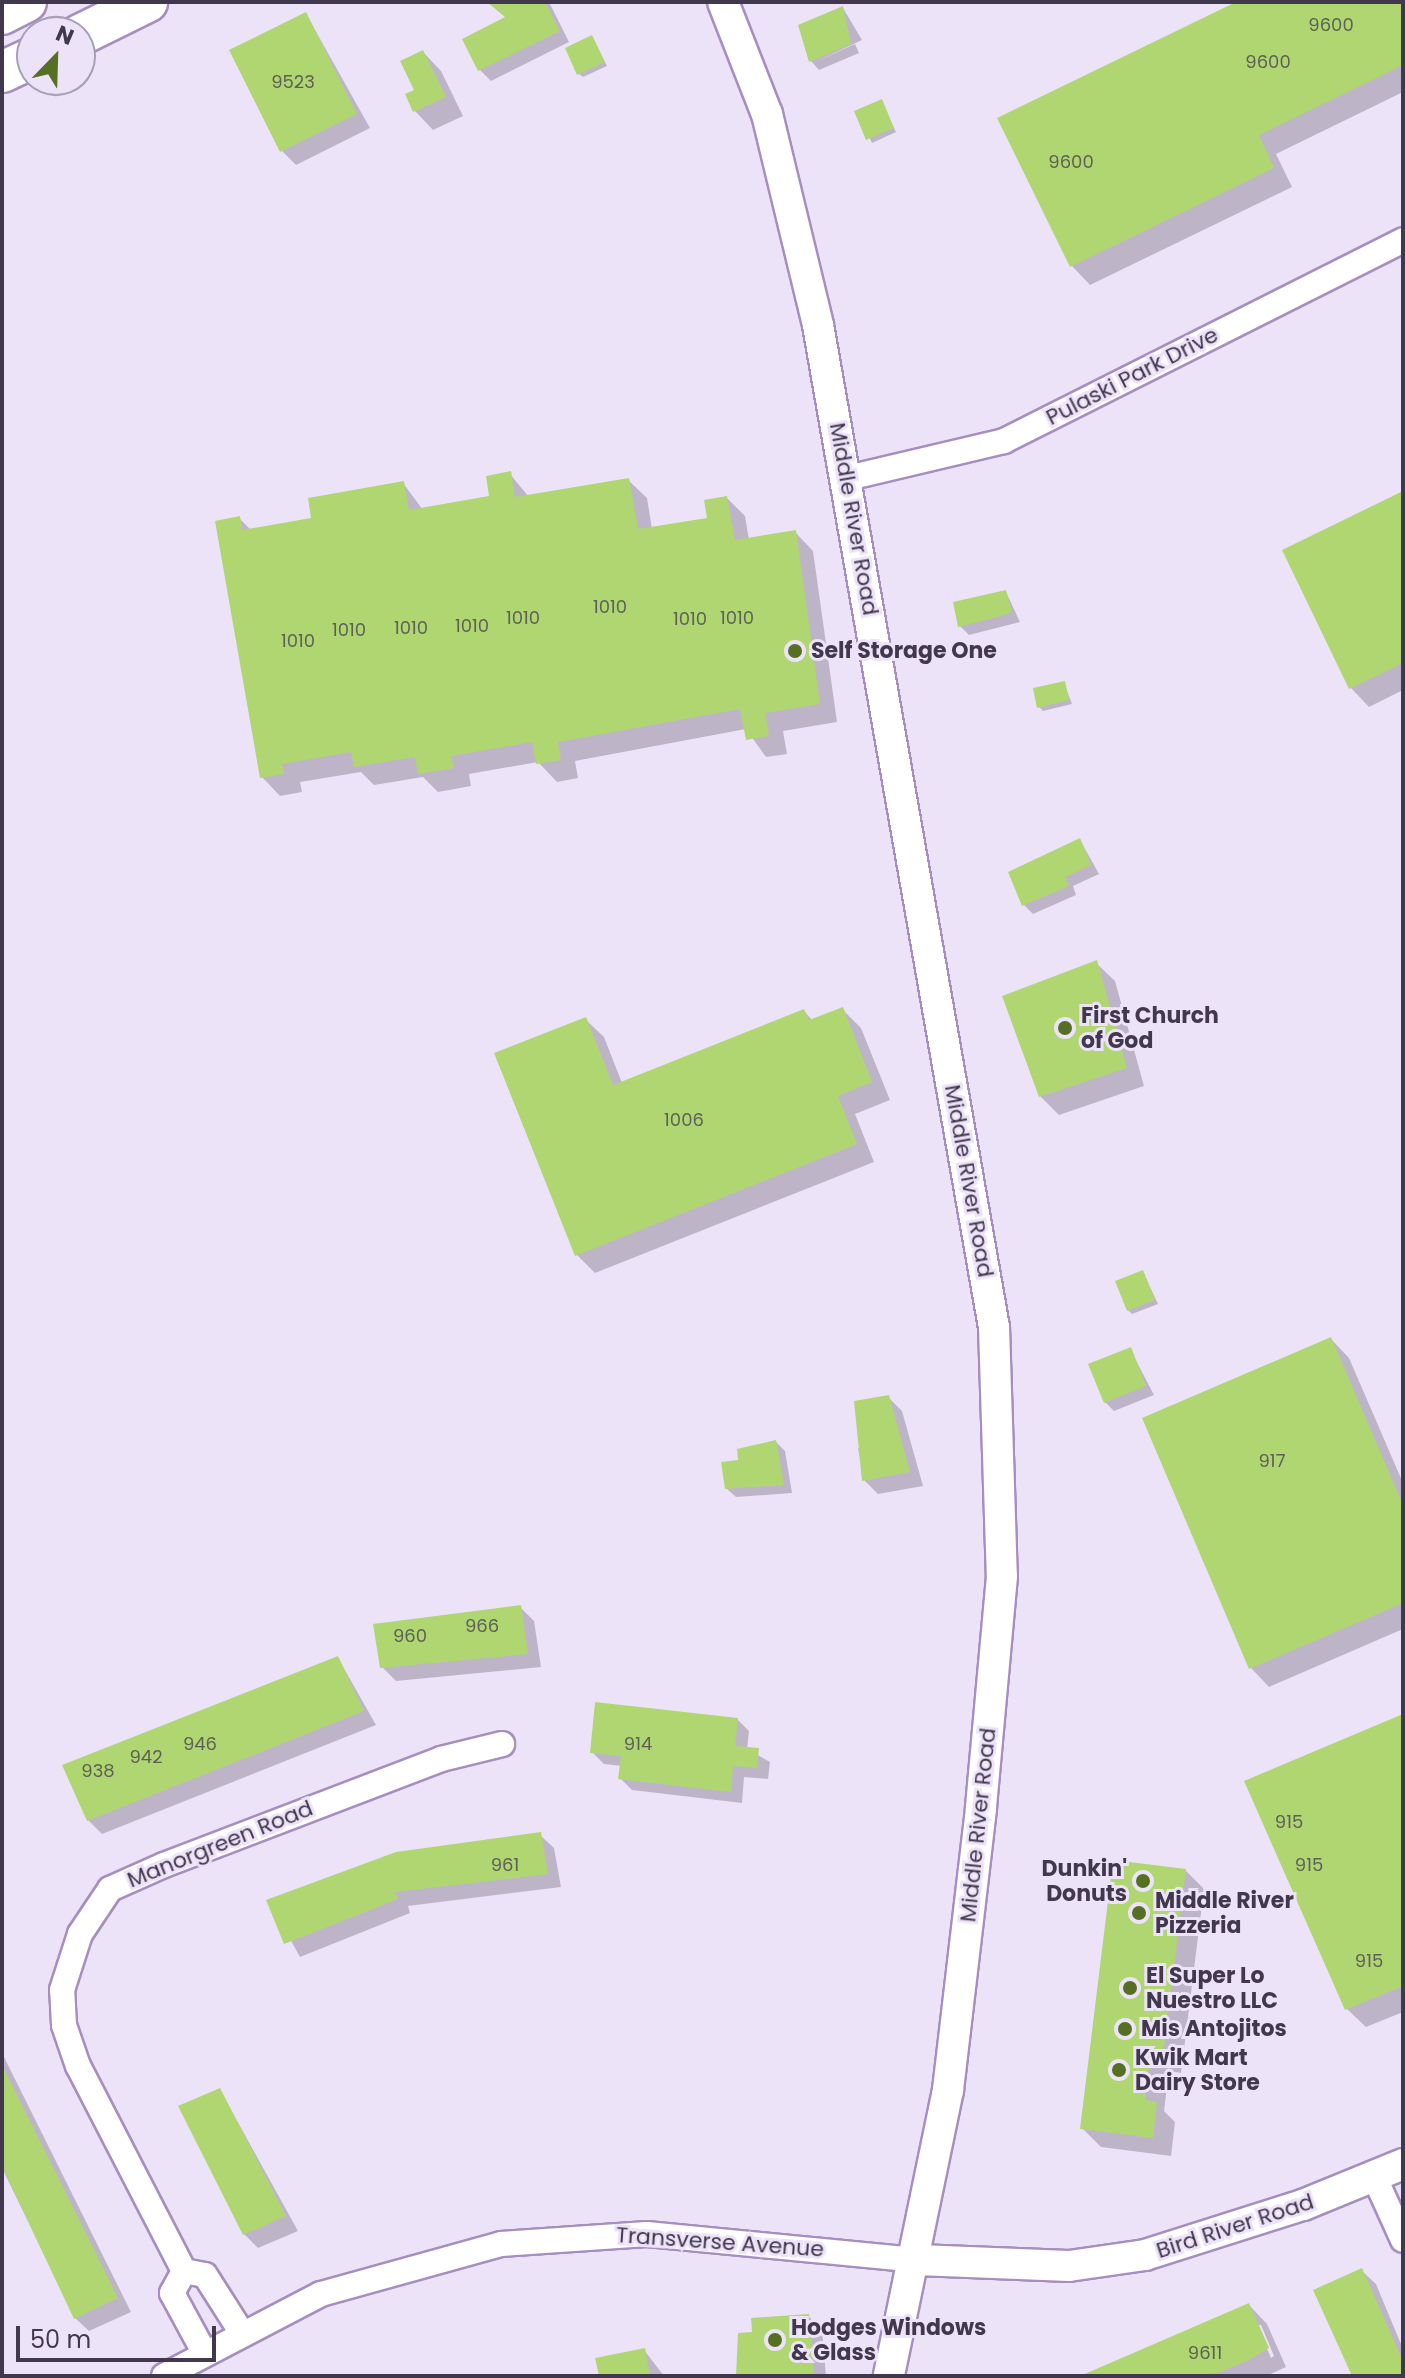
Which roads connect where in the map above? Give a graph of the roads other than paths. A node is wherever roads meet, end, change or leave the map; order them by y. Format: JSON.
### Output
{"nodes":[{"id":1,"x":26,"y":2,"type":"edge"},
{"id":2,"x":147,"y":2,"type":"edge"},
{"id":3,"x":723,"y":2,"type":"edge"},
{"id":4,"x":2,"y":14,"type":"edge"},
{"id":5,"x":96,"y":27,"type":"edge"},
{"id":6,"x":1403,"y":240,"type":"edge"},
{"id":7,"x":848,"y":478,"type":"junction"},
{"id":8,"x":502,"y":1744,"type":"dead end"},
{"id":9,"x":1403,"y":2164,"type":"edge"},
{"id":10,"x":1374,"y":2176,"type":"junction"},
{"id":11,"x":1403,"y":2240,"type":"edge"},
{"id":12,"x":918,"y":2260,"type":"junction"},
{"id":13,"x":184,"y":2271,"type":"junction"},
{"id":14,"x":242,"y":2333,"type":"junction"},
{"id":15,"x":204,"y":2352,"type":"junction"},
{"id":16,"x":164,"y":2376,"type":"edge"},
{"id":17,"x":889,"y":2376,"type":"edge"}],
"edges":[{"from":1,"to":4,"type":"highway"},
{"from":2,"to":5,"type":"highway"},
{"from":3,"to":7,"type":"street","name":"Middle River Road"},
{"from":6,"to":7,"type":"street","name":"Pulaski Park Drive"},
{"from":7,"to":12,"type":"street","name":"Middle River Road"},
{"from":8,"to":13,"type":"street","name":"Manorgreen Road"},
{"from":9,"to":10,"type":"street","name":"Bird River Road"},
{"from":10,"to":11,"type":"street"},
{"from":10,"to":12,"type":"street","name":"Bird River Road"},
{"from":12,"to":14,"type":"street","name":"Transverse Avenue"},
{"from":12,"to":17,"type":"street","name":"Middle River Road"},
{"from":13,"to":14,"type":"street"},
{"from":13,"to":15,"type":"street"},
{"from":14,"to":15,"type":"street","name":"Transverse Avenue"},
{"from":15,"to":16,"type":"street","name":"Transverse Avenue"}]}
